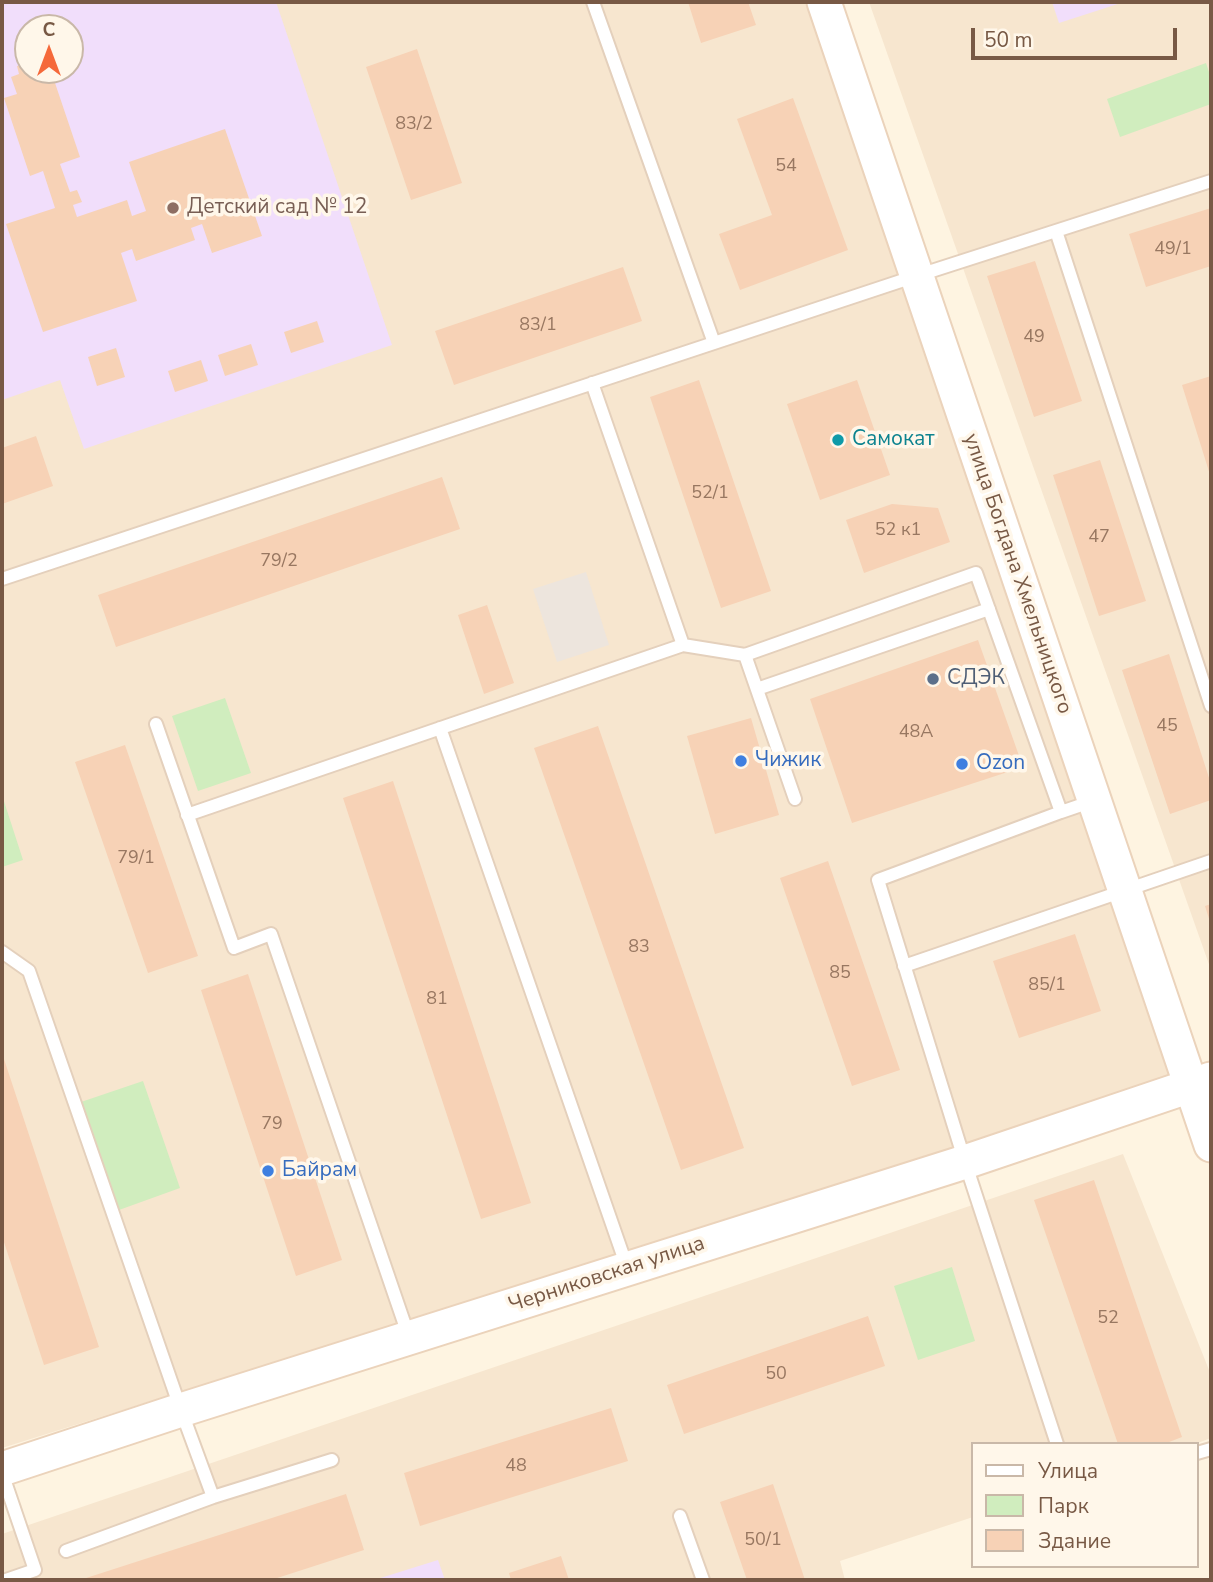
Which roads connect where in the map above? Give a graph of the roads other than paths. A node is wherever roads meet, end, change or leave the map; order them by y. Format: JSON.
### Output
{"nodes":[{"id":1,"x":593,"y":2,"type":"edge"},
{"id":2,"x":824,"y":2,"type":"edge"},
{"id":3,"x":1211,"y":181,"type":"edge"},
{"id":4,"x":1056,"y":231,"type":"junction"},
{"id":5,"x":916,"y":276,"type":"junction"},
{"id":6,"x":713,"y":343,"type":"junction"},
{"id":7,"x":593,"y":383,"type":"junction"},
{"id":8,"x":2,"y":579,"type":"edge"},
{"id":9,"x":989,"y":609,"type":"junction"},
{"id":10,"x":683,"y":645,"type":"junction"},
{"id":11,"x":745,"y":655,"type":"junction"},
{"id":12,"x":757,"y":689,"type":"junction"},
{"id":13,"x":1211,"y":706,"type":"edge"},
{"id":14,"x":156,"y":724,"type":"dead end"},
{"id":15,"x":440,"y":728,"type":"junction"},
{"id":16,"x":795,"y":799,"type":"dead end"},
{"id":17,"x":1093,"y":800,"type":"junction"},
{"id":18,"x":1061,"y":812,"type":"junction"},
{"id":19,"x":187,"y":815,"type":"junction"},
{"id":20,"x":1211,"y":861,"type":"edge"},
{"id":21,"x":1124,"y":890,"type":"junction"},
{"id":22,"x":2,"y":952,"type":"edge"},
{"id":23,"x":904,"y":966,"type":"junction"},
{"id":24,"x":1201,"y":1083,"type":"edge"},
{"id":25,"x":1211,"y":1145,"type":"edge"},
{"id":26,"x":965,"y":1162,"type":"junction"},
{"id":27,"x":628,"y":1269,"type":"junction"},
{"id":28,"x":410,"y":1338,"type":"junction"},
{"id":29,"x":181,"y":1410,"type":"junction"},
{"id":30,"x":1056,"y":1442,"type":"edge"},
{"id":31,"x":332,"y":1460,"type":"dead end"},
{"id":32,"x":2,"y":1471,"type":"edge"},
{"id":33,"x":213,"y":1497,"type":"junction"},
{"id":34,"x":680,"y":1516,"type":"dead end"},
{"id":35,"x":66,"y":1551,"type":"dead end"},
{"id":36,"x":37,"y":1575,"type":"edge"},
{"id":37,"x":6,"y":1580,"type":"edge"},
{"id":38,"x":703,"y":1580,"type":"edge"}],
"edges":[{"from":1,"to":6,"type":"lane"},
{"from":2,"to":5,"type":"street","name":"улица Богдана Хмельницкого"},
{"from":3,"to":4,"type":"lane"},
{"from":4,"to":5,"type":"lane"},
{"from":4,"to":13,"type":"lane"},
{"from":5,"to":6,"type":"lane"},
{"from":5,"to":17,"type":"street","name":"улица Богдана Хмельницкого"},
{"from":6,"to":7,"type":"lane"},
{"from":7,"to":8,"type":"lane"},
{"from":7,"to":10,"type":"lane"},
{"from":9,"to":11,"type":"lane"},
{"from":9,"to":12,"type":"lane"},
{"from":9,"to":18,"type":"lane"},
{"from":10,"to":11,"type":"lane"},
{"from":10,"to":15,"type":"lane"},
{"from":11,"to":12,"type":"lane"},
{"from":12,"to":16,"type":"lane"},
{"from":14,"to":19,"type":"lane"},
{"from":15,"to":19,"type":"lane"},
{"from":15,"to":27,"type":"lane"},
{"from":17,"to":18,"type":"lane"},
{"from":17,"to":21,"type":"street","name":"улица Богдана Хмельницкого"},
{"from":18,"to":23,"type":"lane"},
{"from":19,"to":28,"type":"lane"},
{"from":20,"to":21,"type":"lane"},
{"from":21,"to":23,"type":"lane"},
{"from":21,"to":24,"type":"street","name":"улица Богдана Хмельницкого"},
{"from":22,"to":29,"type":"lane"},
{"from":23,"to":26,"type":"lane"},
{"from":24,"to":25,"type":"street","name":"улица Богдана Хмельницкого"},
{"from":24,"to":26,"type":"street","name":"Черниковская улица"},
{"from":26,"to":27,"type":"street","name":"Черниковская улица"},
{"from":26,"to":30,"type":"lane"},
{"from":27,"to":28,"type":"street","name":"Черниковская улица"},
{"from":28,"to":29,"type":"street","name":"Черниковская улица"},
{"from":29,"to":32,"type":"street","name":"Черниковская улица"},
{"from":29,"to":33,"type":"lane"},
{"from":31,"to":33,"type":"lane"},
{"from":32,"to":36,"type":"lane"},
{"from":33,"to":35,"type":"lane"},
{"from":34,"to":38,"type":"lane"},
{"from":36,"to":37,"type":"lane"}]}
